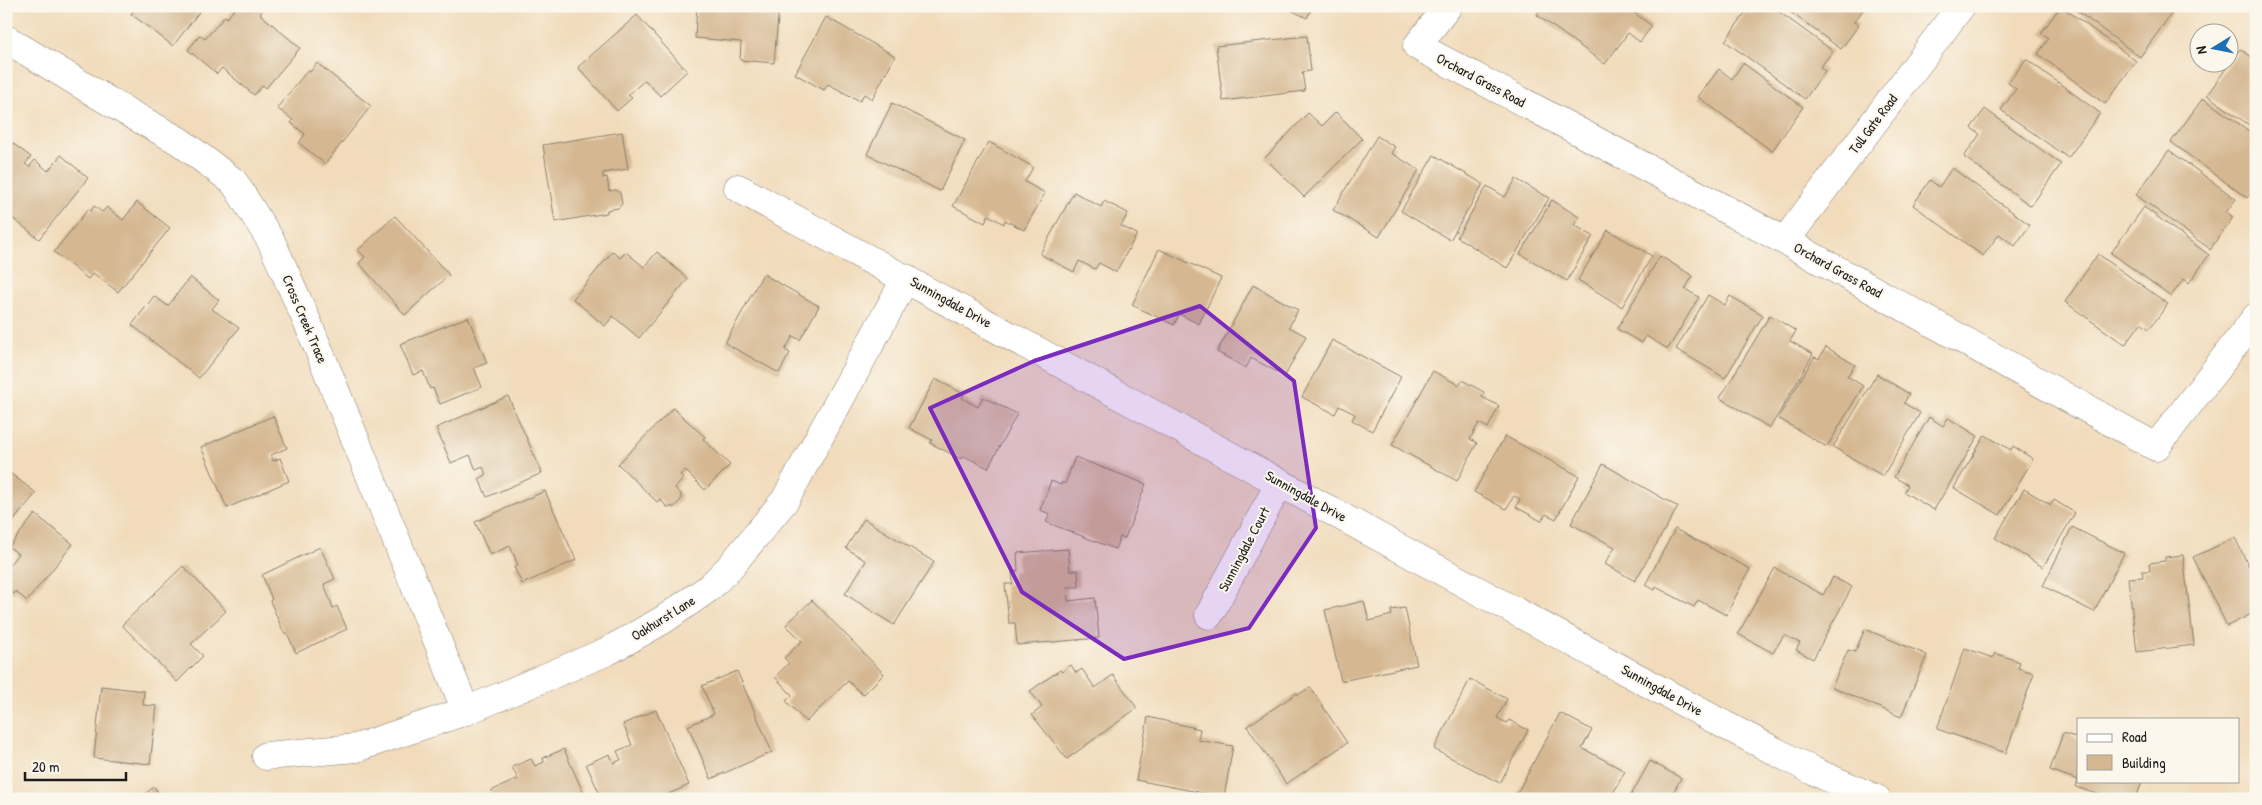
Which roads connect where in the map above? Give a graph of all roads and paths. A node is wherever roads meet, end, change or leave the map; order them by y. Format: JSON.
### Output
{"nodes":[{"id":1,"x":1448,"y":6,"type":"edge"},
{"id":2,"x":1961,"y":6,"type":"edge"},
{"id":3,"x":6,"y":39,"type":"edge"},
{"id":4,"x":738,"y":188,"type":"dead end"},
{"id":5,"x":1786,"y":241,"type":"junction"},
{"id":6,"x":906,"y":278,"type":"junction"},
{"id":7,"x":2256,"y":317,"type":"edge"},
{"id":8,"x":1280,"y":482,"type":"junction"},
{"id":9,"x":1209,"y":616,"type":"dead end"},
{"id":10,"x":466,"y":711,"type":"junction"},
{"id":11,"x":266,"y":756,"type":"dead end"},
{"id":12,"x":1877,"y":799,"type":"edge"}],
"edges":[{"from":1,"to":5,"type":"street","name":"Orchard Grass Road"},
{"from":2,"to":5,"type":"street","name":"Toll Gate Road"},
{"from":3,"to":10,"type":"street","name":"Cross Creek Trace"},
{"from":4,"to":6,"type":"street","name":"Sunningdale Drive"},
{"from":5,"to":7,"type":"street","name":"Orchard Grass Road"},
{"from":6,"to":8,"type":"street","name":"Sunningdale Drive"},
{"from":6,"to":10,"type":"street","name":"Oakhurst Lane"},
{"from":8,"to":9,"type":"street","name":"Sunningdale Court"},
{"from":8,"to":12,"type":"street","name":"Sunningdale Drive"},
{"from":10,"to":11,"type":"street","name":"Oakhurst Lane"}]}
